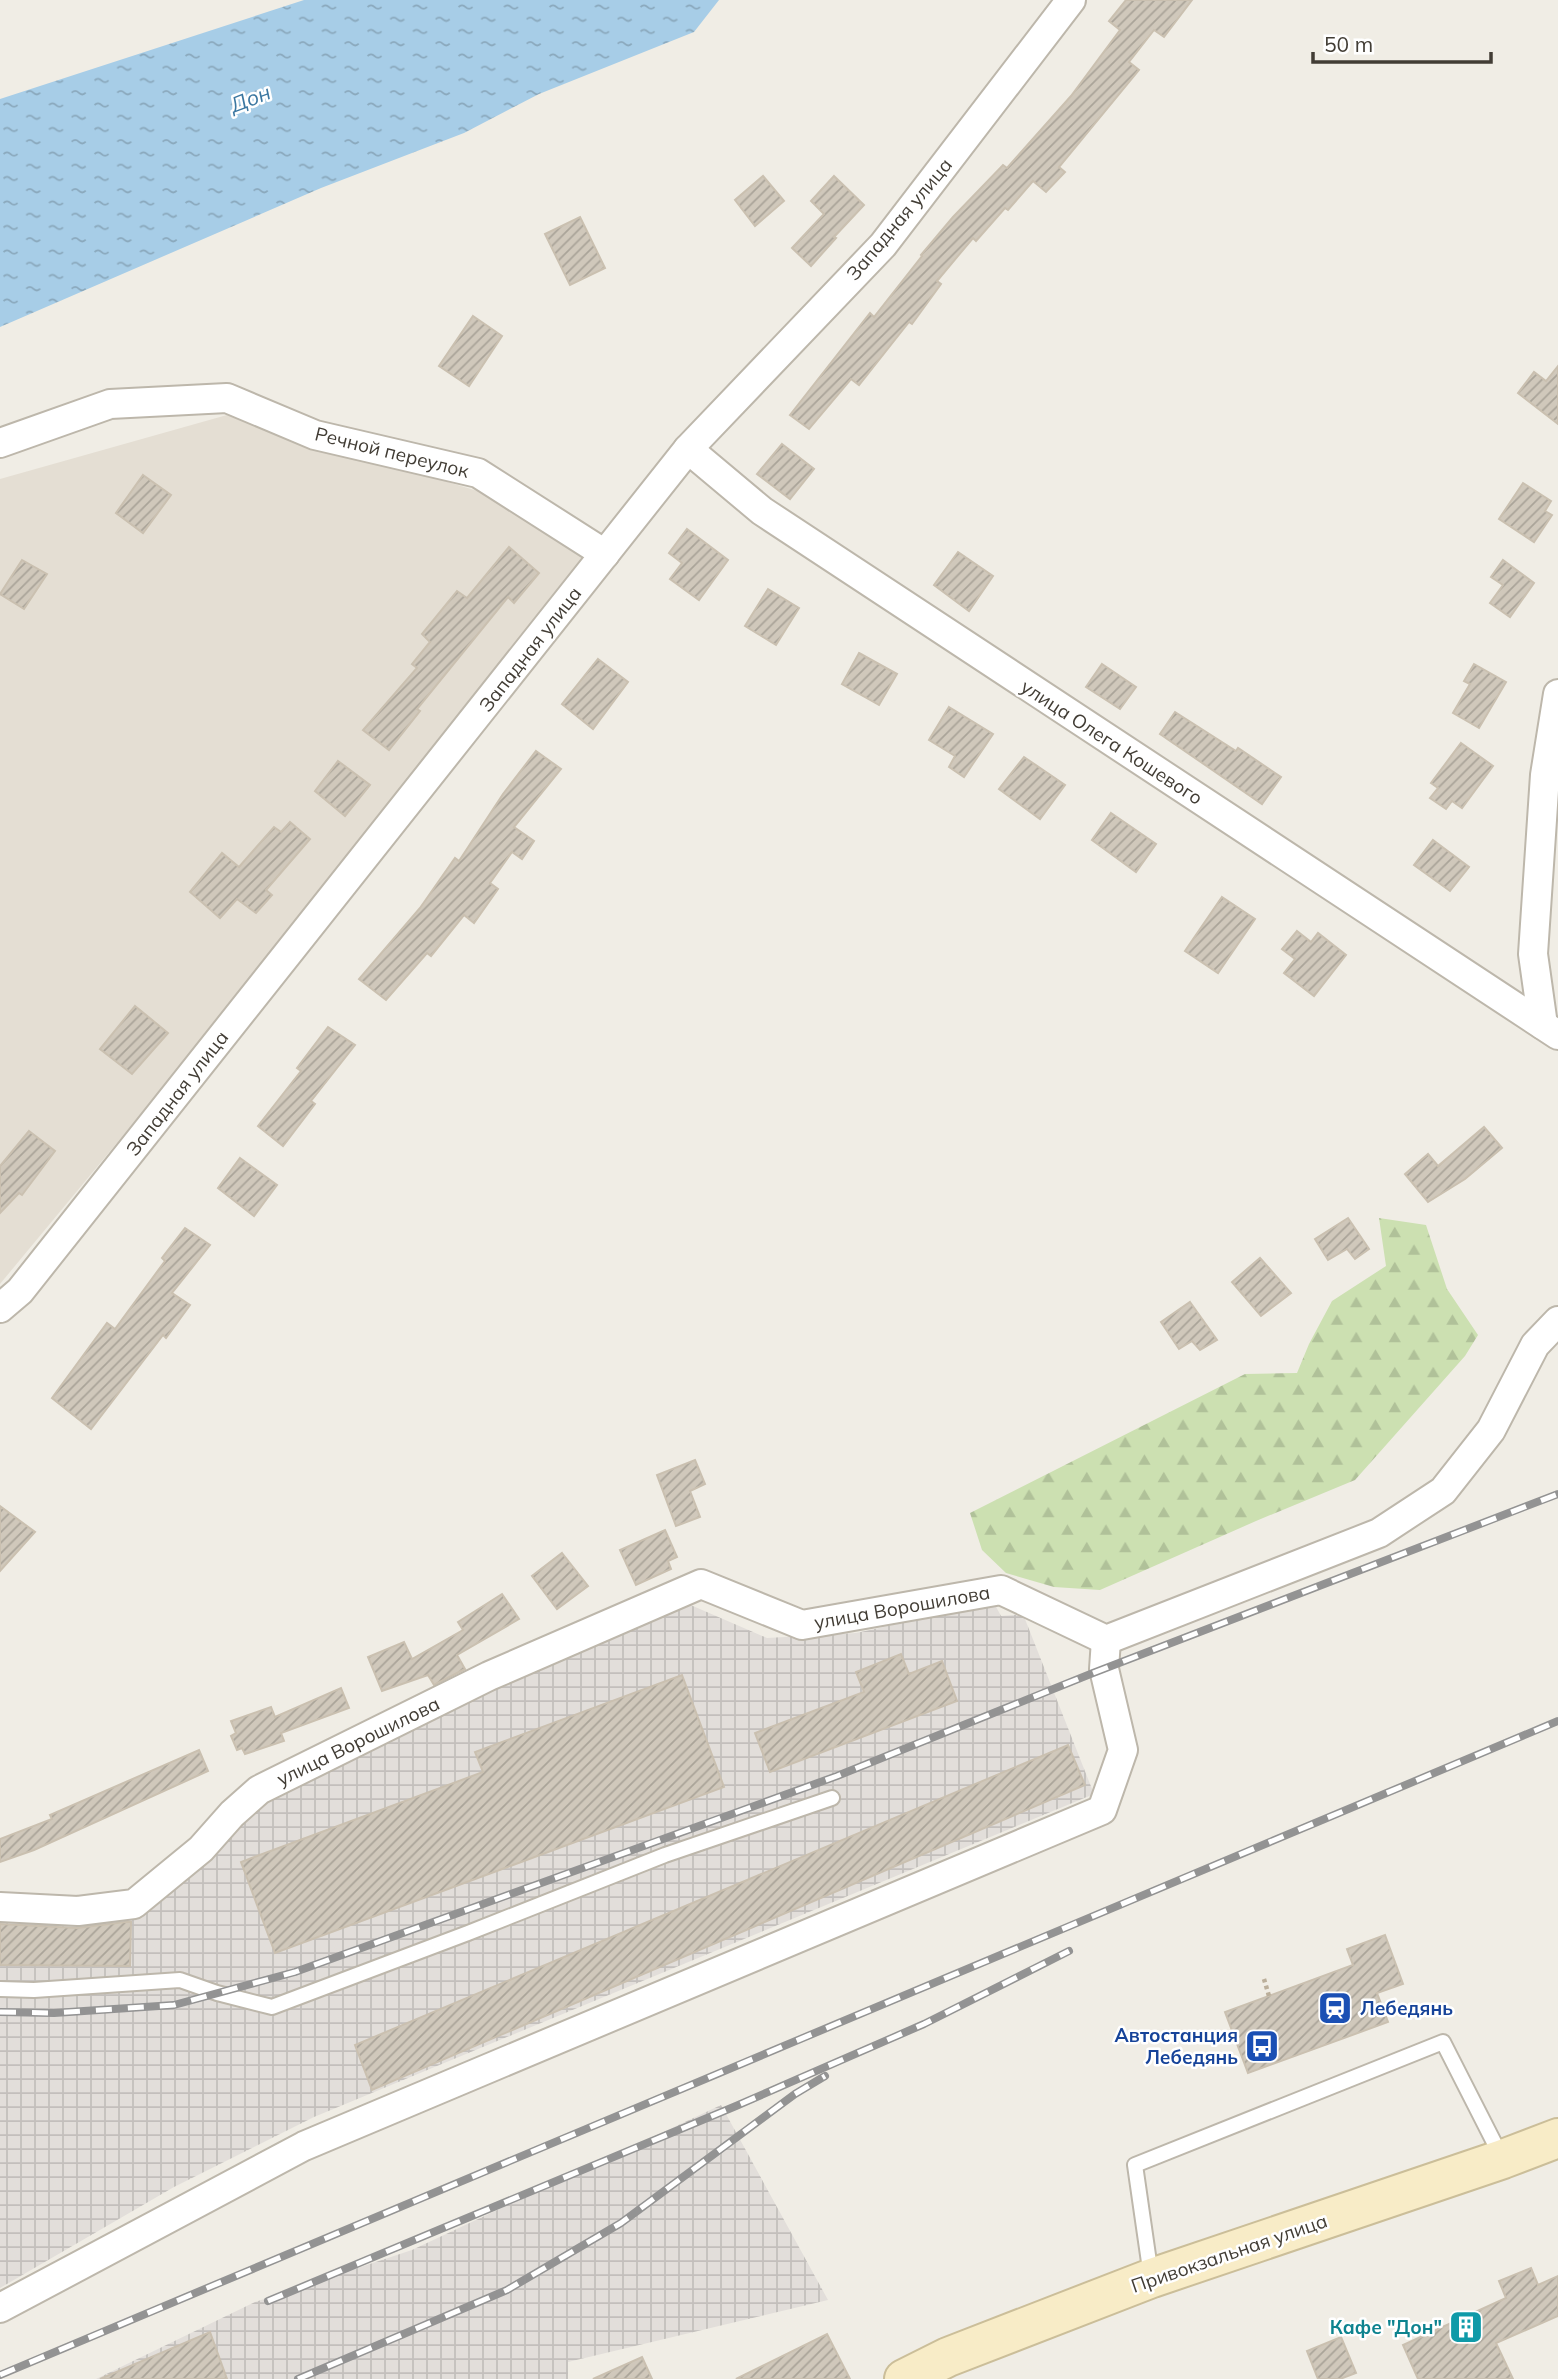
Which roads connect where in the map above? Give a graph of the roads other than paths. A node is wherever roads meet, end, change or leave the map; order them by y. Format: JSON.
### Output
{"nodes":[{"id":1,"x":1071,"y":0,"type":"edge"},
{"id":2,"x":0,"y":443,"type":"edge"},
{"id":3,"x":688,"y":449,"type":"junction"},
{"id":4,"x":605,"y":554,"type":"junction"},
{"id":5,"x":1558,"y":694,"type":"edge"},
{"id":6,"x":1550,"y":1030,"type":"edge"},
{"id":7,"x":0,"y":1308,"type":"edge"},
{"id":8,"x":1558,"y":1321,"type":"edge"},
{"id":9,"x":1106,"y":1640,"type":"junction"},
{"id":10,"x":832,"y":1798,"type":"dead end"},
{"id":11,"x":0,"y":1908,"type":"edge"},
{"id":12,"x":0,"y":1989,"type":"edge"},
{"id":13,"x":1558,"y":2138,"type":"edge"},
{"id":14,"x":1503,"y":2159,"type":"junction"},
{"id":15,"x":1152,"y":2278,"type":"junction"},
{"id":16,"x":0,"y":2308,"type":"edge"},
{"id":17,"x":904,"y":2379,"type":"edge"}],
"edges":[{"from":1,"to":3,"type":"street","name":"Западная улица"},
{"from":2,"to":4,"type":"street","name":"Речной переулок"},
{"from":3,"to":4,"type":"street","name":"Западная улица"},
{"from":3,"to":6,"type":"street","name":"улица Олега Кошевого"},
{"from":4,"to":7,"type":"street","name":"Западная улица"},
{"from":5,"to":6,"type":"street","name":"улица Олега Кошевого"},
{"from":8,"to":9,"type":"street"},
{"from":9,"to":11,"type":"street","name":"улица Ворошилова"},
{"from":9,"to":16,"type":"street"},
{"from":10,"to":12,"type":"lane"},
{"from":13,"to":14,"type":"main road","name":"Привокзальная улица"},
{"from":14,"to":15,"type":"main road","name":"Привокзальная улица"},
{"from":14,"to":15,"type":"lane"},
{"from":15,"to":17,"type":"main road","name":"Привокзальная улица"}]}
